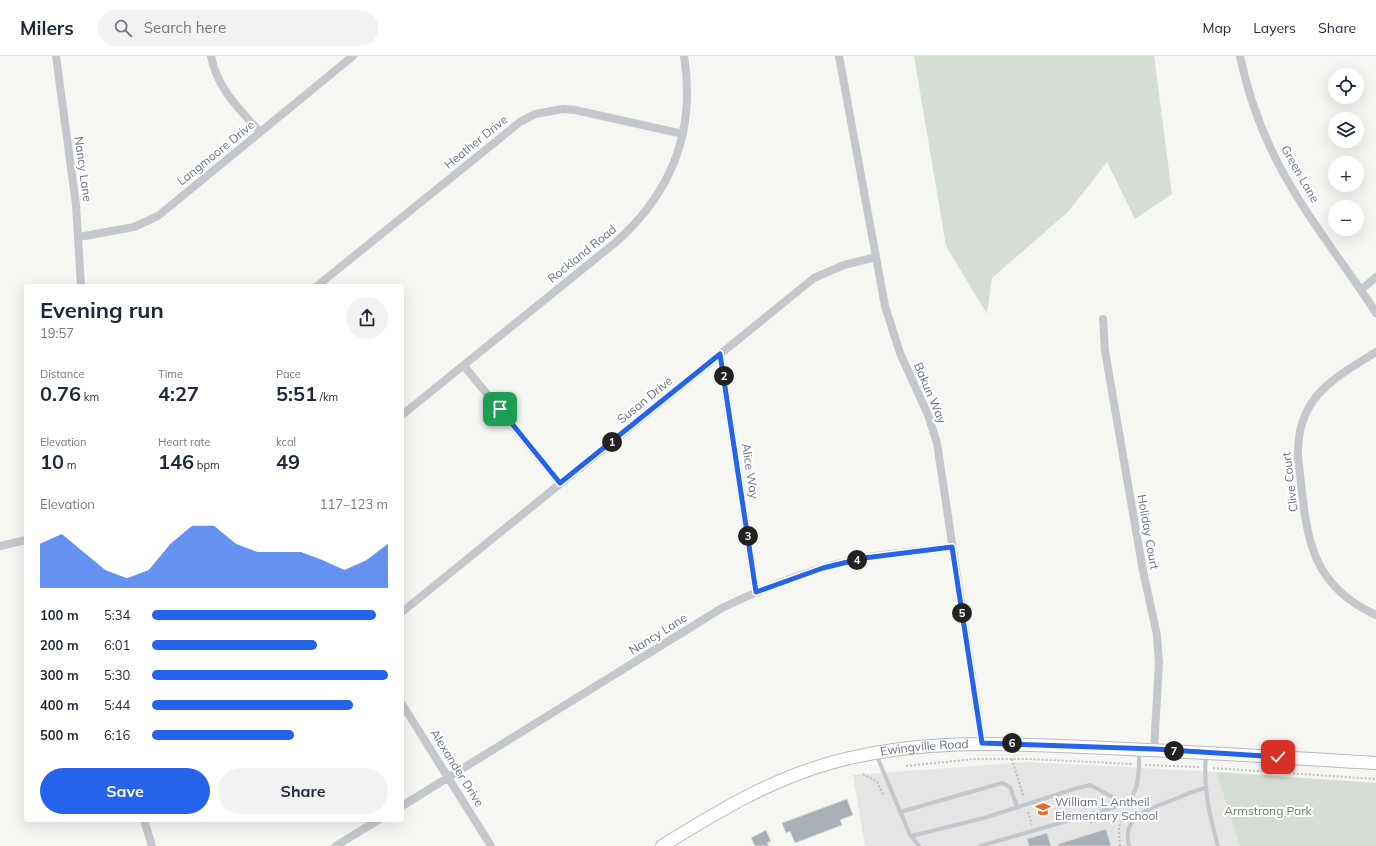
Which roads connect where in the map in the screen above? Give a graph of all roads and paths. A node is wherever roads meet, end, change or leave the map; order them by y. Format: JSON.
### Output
{"nodes":[{"id":1,"x":56,"y":56,"type":"edge"},
{"id":2,"x":211,"y":56,"type":"edge"},
{"id":3,"x":353,"y":56,"type":"edge"},
{"id":4,"x":684,"y":56,"type":"edge"},
{"id":5,"x":839,"y":56,"type":"edge"},
{"id":6,"x":1240,"y":56,"type":"edge"},
{"id":7,"x":260,"y":132,"type":"junction"},
{"id":8,"x":683,"y":134,"type":"junction"},
{"id":9,"x":79,"y":237,"type":"junction"},
{"id":10,"x":876,"y":257,"type":"junction"},
{"id":11,"x":1376,"y":277,"type":"edge"},
{"id":12,"x":81,"y":284,"type":"edge"},
{"id":13,"x":319,"y":284,"type":"edge"},
{"id":14,"x":1361,"y":290,"type":"junction"},
{"id":15,"x":1376,"y":313,"type":"edge"},
{"id":16,"x":1103,"y":319,"type":"dead end"},
{"id":17,"x":1376,"y":352,"type":"edge"},
{"id":18,"x":720,"y":354,"type":"junction"},
{"id":19,"x":464,"y":366,"type":"junction"},
{"id":20,"x":404,"y":413,"type":"edge"},
{"id":21,"x":560,"y":483,"type":"junction"},
{"id":22,"x":24,"y":540,"type":"edge"},
{"id":23,"x":0,"y":546,"type":"edge"},
{"id":24,"x":952,"y":547,"type":"junction"},
{"id":25,"x":756,"y":592,"type":"junction"},
{"id":26,"x":404,"y":610,"type":"edge"},
{"id":27,"x":1376,"y":615,"type":"edge"},
{"id":28,"x":404,"y":707,"type":"edge"},
{"id":29,"x":982,"y":743,"type":"junction"},
{"id":30,"x":1139,"y":749,"type":"junction"},
{"id":31,"x":1154,"y":749,"type":"junction"},
{"id":32,"x":876,"y":752,"type":"junction"},
{"id":33,"x":1206,"y":753,"type":"junction"},
{"id":34,"x":1376,"y":763,"type":"edge"},
{"id":35,"x":863,"y":774,"type":"dead end"},
{"id":36,"x":448,"y":777,"type":"junction"},
{"id":37,"x":1205,"y":788,"type":"junction"},
{"id":38,"x":886,"y":800,"type":"dead end"},
{"id":39,"x":1124,"y":803,"type":"junction"},
{"id":40,"x":404,"y":805,"type":"edge"},
{"id":41,"x":1017,"y":807,"type":"junction"},
{"id":42,"x":900,"y":812,"type":"junction"},
{"id":43,"x":145,"y":822,"type":"edge"},
{"id":44,"x":375,"y":822,"type":"edge"},
{"id":45,"x":911,"y":836,"type":"junction"},
{"id":46,"x":152,"y":846,"type":"edge"},
{"id":47,"x":336,"y":846,"type":"edge"},
{"id":48,"x":491,"y":846,"type":"edge"},
{"id":49,"x":662,"y":846,"type":"edge"},
{"id":50,"x":919,"y":846,"type":"edge"},
{"id":51,"x":980,"y":846,"type":"edge"},
{"id":52,"x":1120,"y":846,"type":"edge"},
{"id":53,"x":1129,"y":846,"type":"edge"},
{"id":54,"x":1218,"y":846,"type":"edge"}],
"edges":[{"from":1,"to":9,"type":"street","name":"Nancy Lane"},
{"from":2,"to":7,"type":"street"},
{"from":3,"to":7,"type":"street","name":"Langmoore Drive"},
{"from":4,"to":8,"type":"street","name":"Rockland Road"},
{"from":5,"to":10,"type":"street","name":"Bakun Way"},
{"from":6,"to":14,"type":"street","name":"Green Lane"},
{"from":7,"to":9,"type":"street","name":"Langmoore Drive"},
{"from":8,"to":13,"type":"street","name":"Heather Drive"},
{"from":8,"to":19,"type":"street","name":"Rockland Road"},
{"from":9,"to":12,"type":"street","name":"Nancy Lane"},
{"from":10,"to":18,"type":"street","name":"Susan Drive"},
{"from":10,"to":24,"type":"street","name":"Bakun Way"},
{"from":11,"to":14,"type":"street"},
{"from":14,"to":15,"type":"street","name":"Green Lane"},
{"from":16,"to":31,"type":"street","name":"Holiday Court"},
{"from":17,"to":27,"type":"street","name":"Clive Court"},
{"from":18,"to":21,"type":"street","name":"Susan Drive"},
{"from":18,"to":25,"type":"street","name":"Alice Way"},
{"from":19,"to":20,"type":"street","name":"Rockland Road"},
{"from":19,"to":21,"type":"street"},
{"from":21,"to":26,"type":"street","name":"Susan Drive"},
{"from":22,"to":23,"type":"street"},
{"from":24,"to":25,"type":"street","name":"Nancy Lane"},
{"from":24,"to":29,"type":"street","name":"Bakun Way"},
{"from":25,"to":36,"type":"street","name":"Nancy Lane"},
{"from":28,"to":36,"type":"street","name":"Alexander Drive"},
{"from":29,"to":30,"type":"main road","name":"Ewingville Road"},
{"from":29,"to":32,"type":"main road","name":"Ewingville Road"},
{"from":30,"to":31,"type":"main road","name":"Ewingville Road"},
{"from":30,"to":39,"type":"lane"},
{"from":31,"to":33,"type":"main road","name":"Ewingville Road"},
{"from":32,"to":42,"type":"lane"},
{"from":32,"to":49,"type":"main road","name":"Ewingville Road"},
{"from":33,"to":34,"type":"main road","name":"Ewingville Road"},
{"from":33,"to":37,"type":"lane"},
{"from":35,"to":38,"type":"path"},
{"from":36,"to":40,"type":"street","name":"Nancy Lane"},
{"from":36,"to":48,"type":"street","name":"Alexander Drive"},
{"from":37,"to":53,"type":"lane"},
{"from":37,"to":54,"type":"lane"},
{"from":39,"to":41,"type":"lane"},
{"from":39,"to":51,"type":"lane"},
{"from":39,"to":52,"type":"path"},
{"from":41,"to":42,"type":"lane"},
{"from":41,"to":45,"type":"lane"},
{"from":42,"to":45,"type":"lane"},
{"from":43,"to":46,"type":"street"},
{"from":44,"to":47,"type":"street"},
{"from":45,"to":50,"type":"lane"}]}
